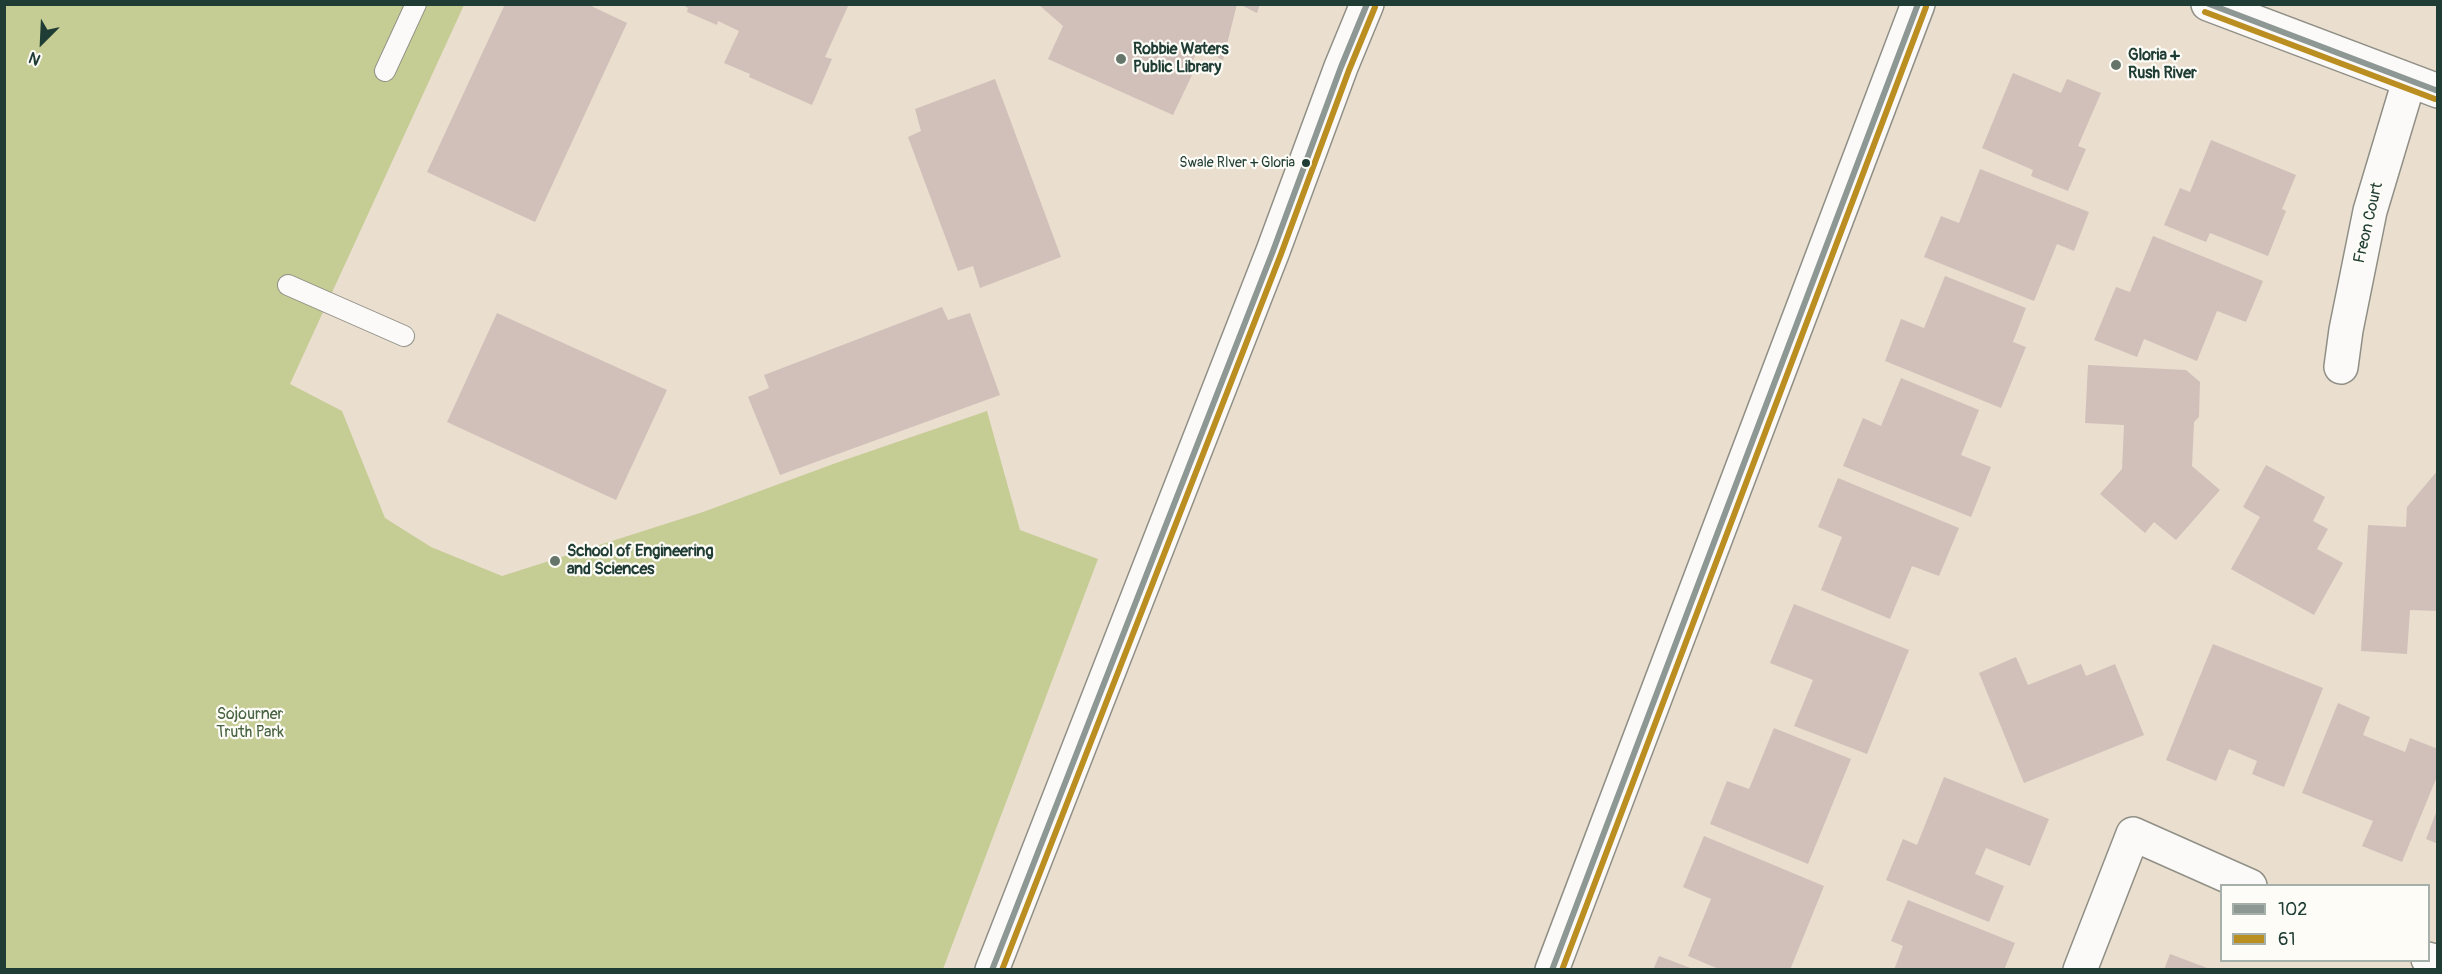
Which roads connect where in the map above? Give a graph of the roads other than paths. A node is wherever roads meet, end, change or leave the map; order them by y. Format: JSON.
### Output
{"nodes":[{"id":1,"x":416,"y":4,"type":"edge"},
{"id":2,"x":1367,"y":4,"type":"edge"},
{"id":3,"x":1918,"y":4,"type":"edge"},
{"id":4,"x":2208,"y":4,"type":"edge"},
{"id":5,"x":385,"y":71,"type":"dead end"},
{"id":6,"x":2423,"y":86,"type":"edge"},
{"id":7,"x":288,"y":285,"type":"dead end"},
{"id":8,"x":404,"y":336,"type":"dead end"},
{"id":9,"x":2341,"y":368,"type":"dead end"},
{"id":10,"x":2248,"y":884,"type":"edge"},
{"id":11,"x":992,"y":969,"type":"edge"},
{"id":12,"x":1552,"y":969,"type":"edge"},
{"id":13,"x":2080,"y":969,"type":"edge"}],
"edges":[{"from":1,"to":5,"type":"lane"},
{"from":2,"to":11,"type":"street"},
{"from":3,"to":12,"type":"street"},
{"from":4,"to":6,"type":"street"},
{"from":6,"to":9,"type":"street","name":"Freon Court"},
{"from":7,"to":8,"type":"lane"},
{"from":10,"to":13,"type":"street"}]}
